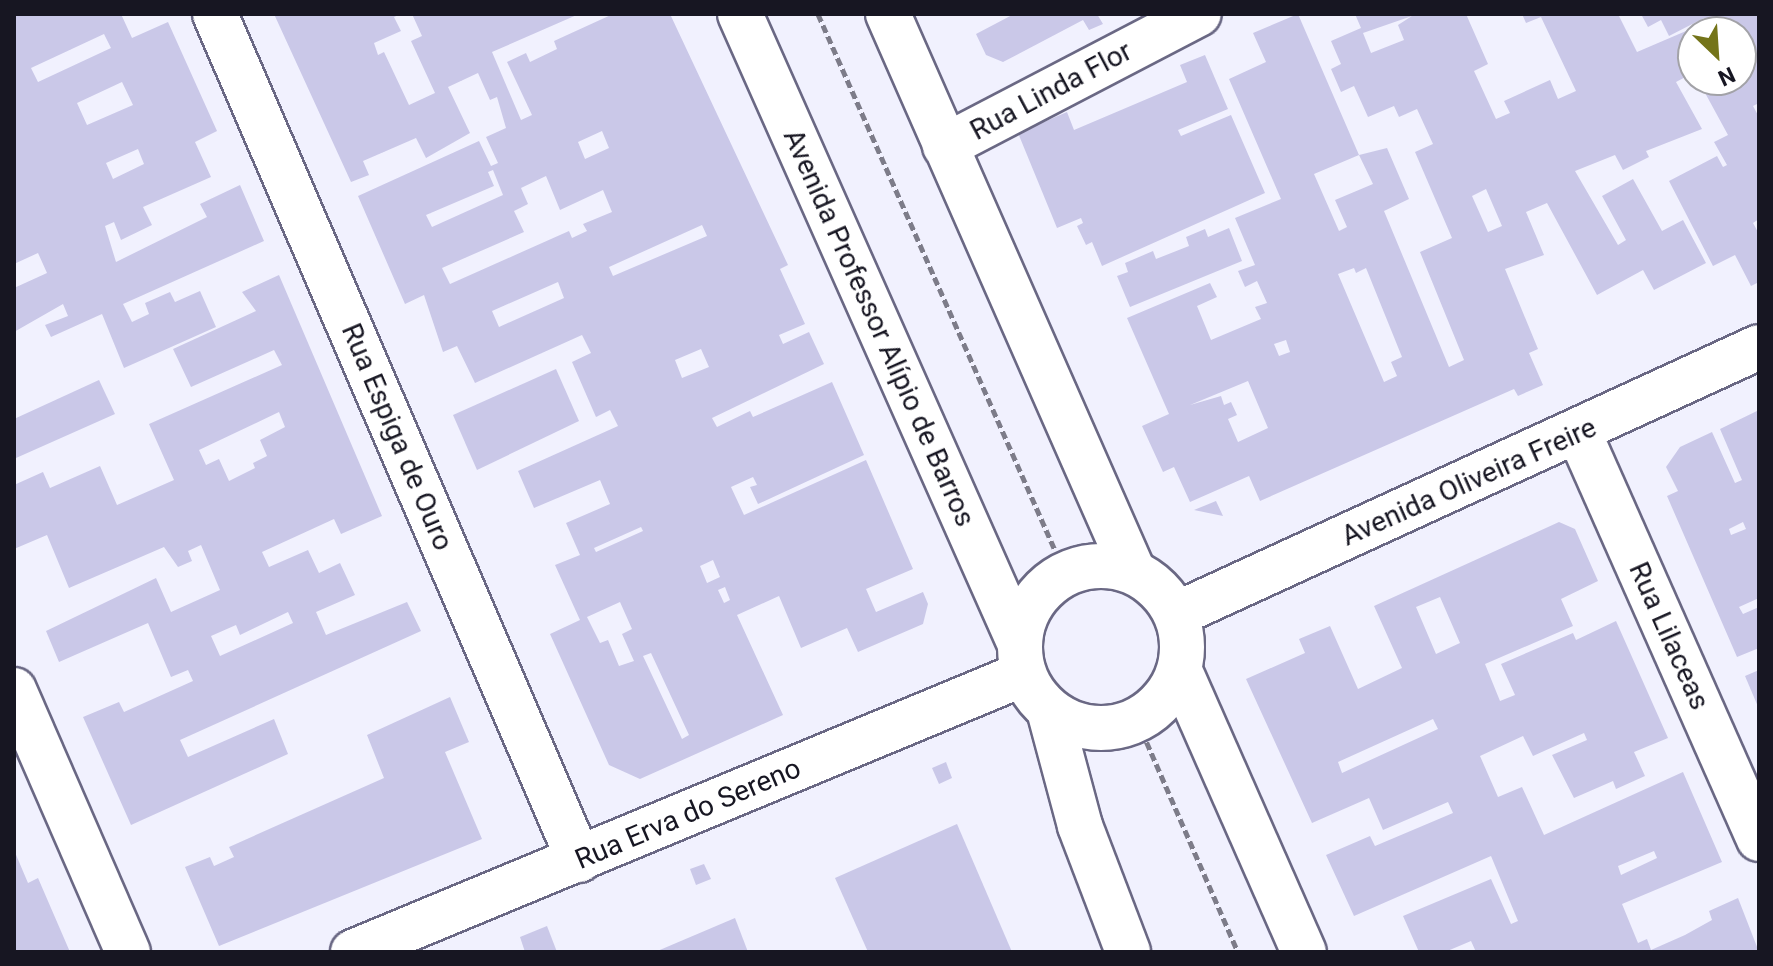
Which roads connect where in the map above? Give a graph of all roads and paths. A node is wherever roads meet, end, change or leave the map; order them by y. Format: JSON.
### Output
{"nodes":[{"id":1,"x":215,"y":14,"type":"edge"},
{"id":2,"x":740,"y":14,"type":"edge"},
{"id":3,"x":818,"y":14,"type":"edge"},
{"id":4,"x":888,"y":14,"type":"edge"},
{"id":5,"x":1199,"y":14,"type":"edge"},
{"id":6,"x":945,"y":146,"type":"junction"},
{"id":7,"x":1759,"y":347,"type":"edge"},
{"id":8,"x":1579,"y":433,"type":"junction"},
{"id":9,"x":1133,"y":571,"type":"junction"},
{"id":10,"x":1066,"y":575,"type":"junction"},
{"id":11,"x":1177,"y":614,"type":"junction"},
{"id":12,"x":1021,"y":658,"type":"junction"},
{"id":13,"x":1180,"y":671,"type":"junction"},
{"id":14,"x":14,"y":690,"type":"edge"},
{"id":15,"x":1049,"y":710,"type":"junction"},
{"id":16,"x":1137,"y":720,"type":"junction"},
{"id":17,"x":1757,"y":828,"type":"edge"},
{"id":18,"x":579,"y":860,"type":"junction"},
{"id":19,"x":128,"y":952,"type":"edge"},
{"id":20,"x":353,"y":952,"type":"edge"},
{"id":21,"x":1128,"y":952,"type":"edge"},
{"id":22,"x":1238,"y":952,"type":"edge"},
{"id":23,"x":1304,"y":952,"type":"edge"}],
"edges":[{"from":1,"to":18,"type":"street","name":"Rua Espiga de Ouro"},
{"from":2,"to":12,"type":"street","name":"Avenida Professor Alípio de Barros"},
{"from":3,"to":10,"type":"path"},
{"from":4,"to":6,"type":"street"},
{"from":5,"to":6,"type":"street","name":"Rua Linda Flor"},
{"from":6,"to":9,"type":"street"},
{"from":7,"to":8,"type":"street","name":"Avenida Oliveira Freire"},
{"from":8,"to":11,"type":"street","name":"Avenida Oliveira Freire"},
{"from":8,"to":17,"type":"street","name":"Rua Lilaceas"},
{"from":9,"to":10,"type":"street"},
{"from":9,"to":11,"type":"street"},
{"from":10,"to":12,"type":"street"},
{"from":11,"to":13,"type":"street"},
{"from":12,"to":15,"type":"street"},
{"from":12,"to":18,"type":"street","name":"Rua Erva do Sereno"},
{"from":13,"to":16,"type":"street"},
{"from":13,"to":23,"type":"street"},
{"from":14,"to":19,"type":"street"},
{"from":15,"to":16,"type":"street"},
{"from":15,"to":21,"type":"street"},
{"from":16,"to":22,"type":"path"},
{"from":18,"to":20,"type":"street","name":"Rua Erva do Sereno"}]}
